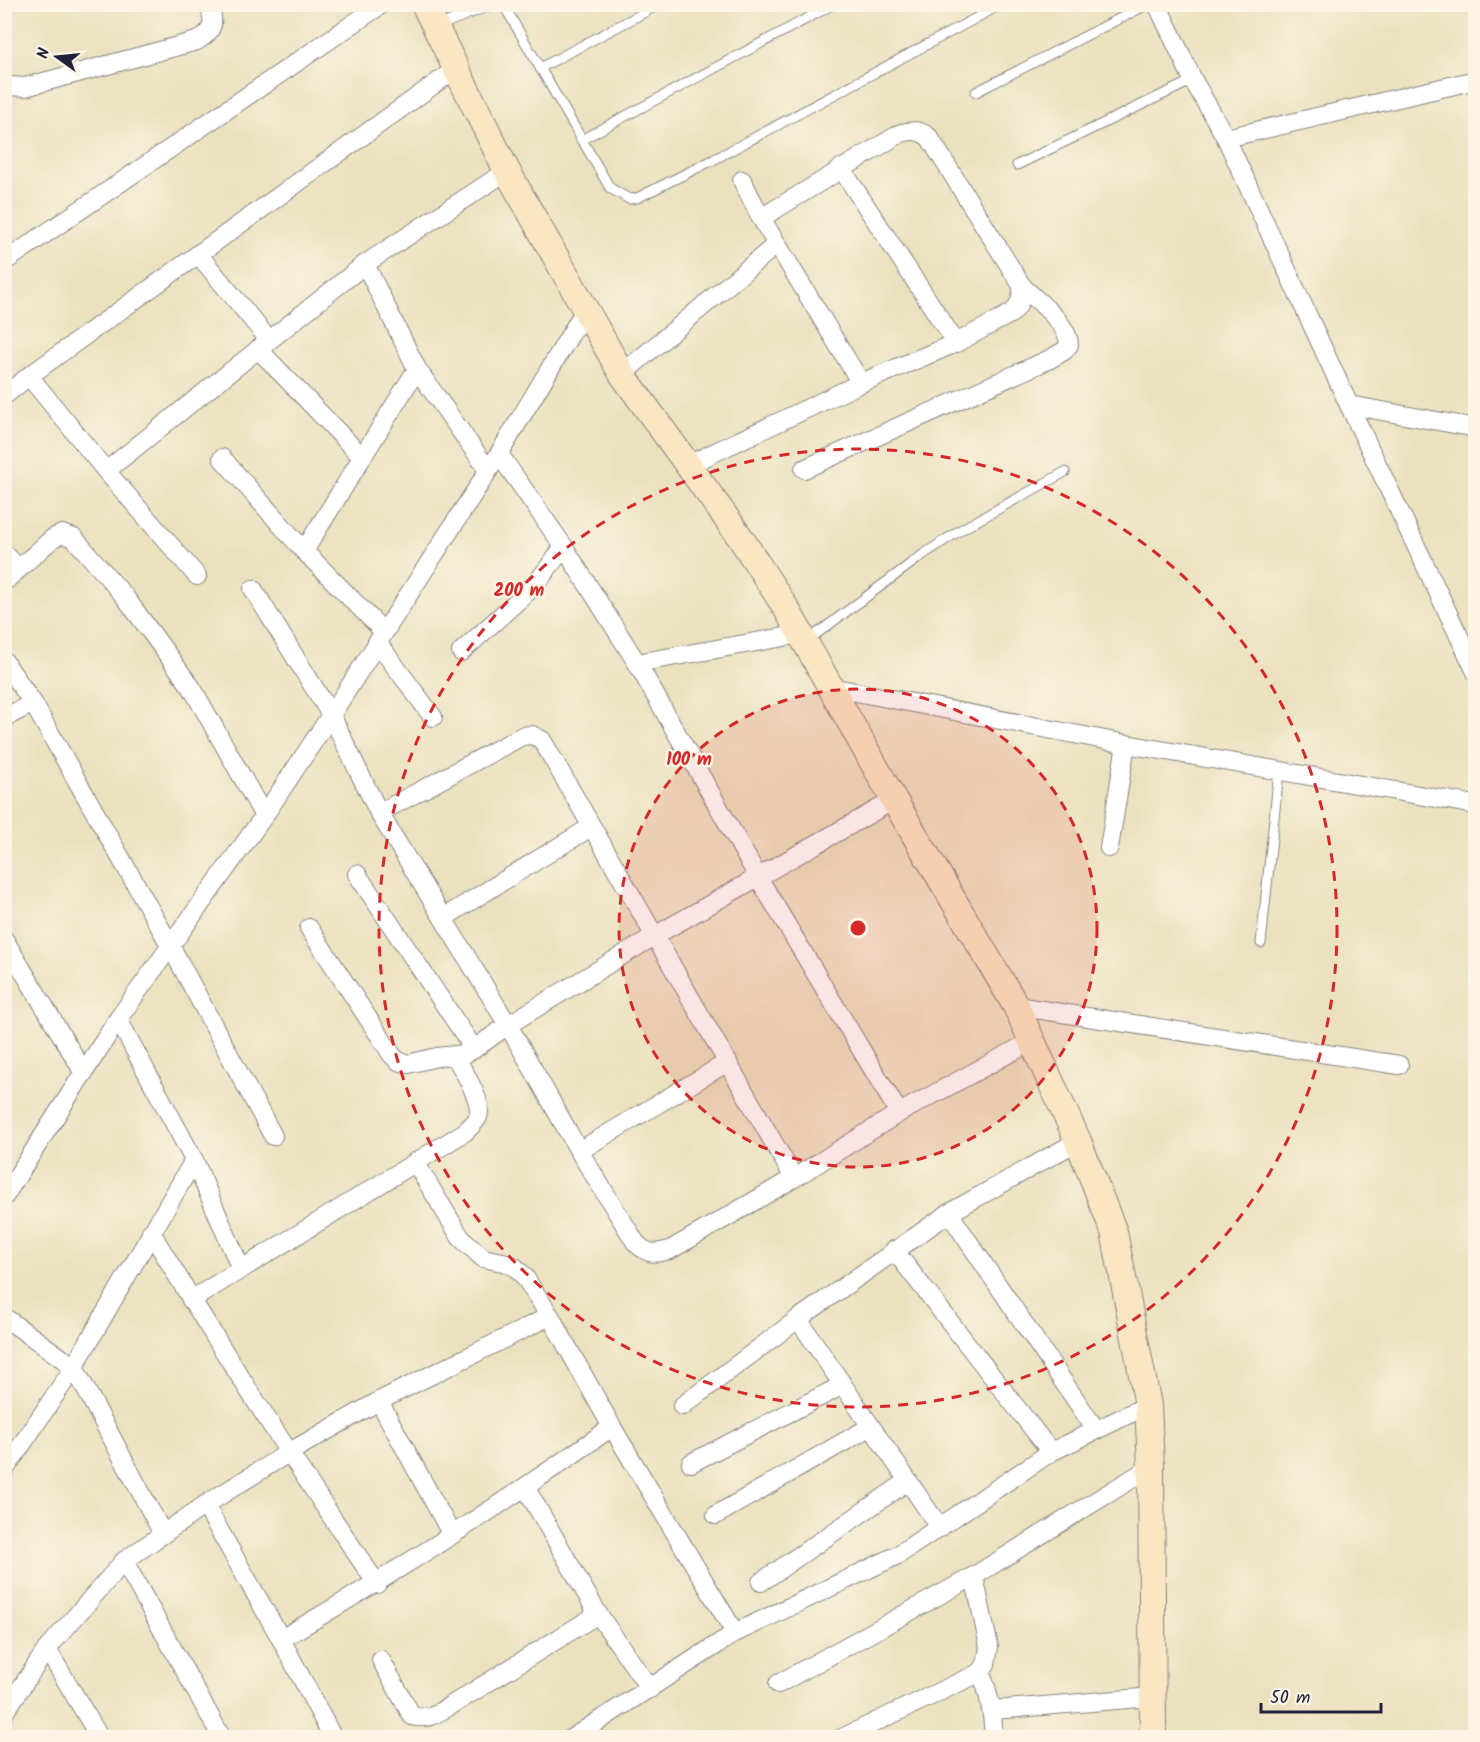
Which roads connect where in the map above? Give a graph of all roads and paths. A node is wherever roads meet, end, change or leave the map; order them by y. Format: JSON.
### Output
{"nodes":[{"id":1,"x":209,"y":4,"type":"edge"},
{"id":2,"x":382,"y":4,"type":"edge"},
{"id":3,"x":494,"y":4,"type":"edge"},
{"id":4,"x":504,"y":4,"type":"edge"},
{"id":5,"x":660,"y":4,"type":"edge"},
{"id":6,"x":834,"y":4,"type":"edge"},
{"id":7,"x":1002,"y":4,"type":"edge"},
{"id":8,"x":1148,"y":4,"type":"edge"},
{"id":9,"x":1157,"y":4,"type":"edge"},
{"id":10,"x":430,"y":16,"type":"edge"},
{"id":11,"x":540,"y":68,"type":"junction"},
{"id":12,"x":457,"y":69,"type":"junction"},
{"id":13,"x":1193,"y":80,"type":"junction"},
{"id":14,"x":1476,"y":80,"type":"edge"},
{"id":15,"x":4,"y":83,"type":"edge"},
{"id":16,"x":976,"y":92,"type":"dead end"},
{"id":17,"x":1227,"y":138,"type":"junction"},
{"id":18,"x":581,"y":140,"type":"junction"},
{"id":19,"x":1017,"y":165,"type":"dead end"},
{"id":20,"x":841,"y":168,"type":"junction"},
{"id":21,"x":507,"y":171,"type":"junction"},
{"id":22,"x":742,"y":180,"type":"dead end"},
{"id":23,"x":761,"y":218,"type":"junction"},
{"id":24,"x":777,"y":244,"type":"junction"},
{"id":25,"x":198,"y":254,"type":"junction"},
{"id":26,"x":7,"y":255,"type":"edge"},
{"id":27,"x":365,"y":264,"type":"junction"},
{"id":28,"x":1022,"y":286,"type":"junction"},
{"id":29,"x":585,"y":310,"type":"junction"},
{"id":30,"x":956,"y":343,"type":"junction"},
{"id":31,"x":263,"y":345,"type":"junction"},
{"id":32,"x":417,"y":369,"type":"junction"},
{"id":33,"x":622,"y":374,"type":"junction"},
{"id":34,"x":29,"y":376,"type":"junction"},
{"id":35,"x":861,"y":383,"type":"junction"},
{"id":36,"x":4,"y":396,"type":"edge"},
{"id":37,"x":1349,"y":405,"type":"junction"},
{"id":38,"x":1476,"y":428,"type":"edge"},
{"id":39,"x":499,"y":453,"type":"junction"},
{"id":40,"x":362,"y":457,"type":"junction"},
{"id":41,"x":222,"y":458,"type":"dead end"},
{"id":42,"x":688,"y":465,"type":"junction"},
{"id":43,"x":804,"y":469,"type":"dead end"},
{"id":44,"x":488,"y":470,"type":"junction"},
{"id":45,"x":106,"y":471,"type":"junction"},
{"id":46,"x":1065,"y":472,"type":"dead end"},
{"id":47,"x":564,"y":547,"type":"junction"},
{"id":48,"x":304,"y":551,"type":"junction"},
{"id":49,"x":4,"y":553,"type":"edge"},
{"id":50,"x":19,"y":569,"type":"junction"},
{"id":51,"x":197,"y":576,"type":"dead end"},
{"id":52,"x":4,"y":582,"type":"edge"},
{"id":53,"x":253,"y":589,"type":"dead end"},
{"id":54,"x":381,"y":637,"type":"junction"},
{"id":55,"x":803,"y":638,"type":"junction"},
{"id":56,"x":461,"y":652,"type":"dead end"},
{"id":57,"x":4,"y":661,"type":"edge"},
{"id":58,"x":638,"y":663,"type":"junction"},
{"id":59,"x":1476,"y":672,"type":"edge"},
{"id":60,"x":830,"y":687,"type":"junction"},
{"id":61,"x":33,"y":703,"type":"junction"},
{"id":62,"x":331,"y":715,"type":"junction"},
{"id":63,"x":433,"y":717,"type":"dead end"},
{"id":64,"x":4,"y":718,"type":"edge"},
{"id":65,"x":1126,"y":744,"type":"junction"},
{"id":66,"x":1279,"y":771,"type":"junction"},
{"id":67,"x":894,"y":800,"type":"junction"},
{"id":68,"x":1476,"y":805,"type":"edge"},
{"id":69,"x":379,"y":813,"type":"junction"},
{"id":70,"x":264,"y":816,"type":"junction"},
{"id":71,"x":591,"y":827,"type":"junction"},
{"id":72,"x":1109,"y":848,"type":"dead end"},
{"id":73,"x":357,"y":874,"type":"dead end"},
{"id":74,"x":758,"y":877,"type":"junction"},
{"id":75,"x":443,"y":918,"type":"junction"},
{"id":76,"x":309,"y":928,"type":"dead end"},
{"id":77,"x":656,"y":935,"type":"junction"},
{"id":78,"x":4,"y":939,"type":"edge"},
{"id":79,"x":1261,"y":943,"type":"dead end"},
{"id":80,"x":170,"y":945,"type":"junction"},
{"id":81,"x":1016,"y":1006,"type":"junction"},
{"id":82,"x":118,"y":1019,"type":"junction"},
{"id":83,"x":508,"y":1025,"type":"junction"},
{"id":84,"x":1032,"y":1041,"type":"junction"},
{"id":85,"x":474,"y":1049,"type":"junction"},
{"id":86,"x":455,"y":1056,"type":"junction"},
{"id":87,"x":728,"y":1062,"type":"junction"},
{"id":88,"x":1400,"y":1065,"type":"dead end"},
{"id":89,"x":84,"y":1073,"type":"junction"},
{"id":90,"x":899,"y":1113,"type":"junction"},
{"id":91,"x":273,"y":1136,"type":"dead end"},
{"id":92,"x":1078,"y":1141,"type":"junction"},
{"id":93,"x":579,"y":1151,"type":"junction"},
{"id":94,"x":194,"y":1160,"type":"junction"},
{"id":95,"x":415,"y":1162,"type":"junction"},
{"id":96,"x":794,"y":1178,"type":"junction"},
{"id":97,"x":4,"y":1197,"type":"edge"},
{"id":98,"x":949,"y":1213,"type":"junction"},
{"id":99,"x":151,"y":1232,"type":"junction"},
{"id":100,"x":894,"y":1250,"type":"junction"},
{"id":101,"x":241,"y":1269,"type":"junction"},
{"id":102,"x":191,"y":1300,"type":"junction"},
{"id":103,"x":550,"y":1316,"type":"junction"},
{"id":104,"x":4,"y":1317,"type":"edge"},
{"id":105,"x":798,"y":1319,"type":"junction"},
{"id":106,"x":74,"y":1367,"type":"junction"},
{"id":107,"x":843,"y":1385,"type":"junction"},
{"id":108,"x":379,"y":1401,"type":"junction"},
{"id":109,"x":682,"y":1406,"type":"dead end"},
{"id":110,"x":1148,"y":1406,"type":"junction"},
{"id":111,"x":870,"y":1426,"type":"junction"},
{"id":112,"x":612,"y":1427,"type":"junction"},
{"id":113,"x":1096,"y":1430,"type":"junction"},
{"id":114,"x":1051,"y":1452,"type":"junction"},
{"id":115,"x":288,"y":1453,"type":"junction"},
{"id":116,"x":691,"y":1463,"type":"dead end"},
{"id":117,"x":1151,"y":1467,"type":"junction"},
{"id":118,"x":4,"y":1472,"type":"edge"},
{"id":119,"x":908,"y":1481,"type":"junction"},
{"id":120,"x":526,"y":1488,"type":"junction"},
{"id":121,"x":205,"y":1505,"type":"junction"},
{"id":122,"x":716,"y":1515,"type":"dead end"},
{"id":123,"x":940,"y":1528,"type":"junction"},
{"id":124,"x":163,"y":1534,"type":"junction"},
{"id":125,"x":452,"y":1535,"type":"junction"},
{"id":126,"x":124,"y":1561,"type":"junction"},
{"id":127,"x":974,"y":1576,"type":"junction"},
{"id":128,"x":761,"y":1582,"type":"dead end"},
{"id":129,"x":377,"y":1584,"type":"junction"},
{"id":130,"x":598,"y":1614,"type":"junction"},
{"id":131,"x":735,"y":1633,"type":"junction"},
{"id":132,"x":281,"y":1639,"type":"junction"},
{"id":133,"x":47,"y":1649,"type":"junction"},
{"id":134,"x":381,"y":1660,"type":"dead end"},
{"id":135,"x":981,"y":1672,"type":"junction"},
{"id":136,"x":778,"y":1684,"type":"dead end"},
{"id":137,"x":650,"y":1689,"type":"junction"},
{"id":138,"x":1153,"y":1697,"type":"junction"},
{"id":139,"x":993,"y":1710,"type":"junction"},
{"id":140,"x":4,"y":1713,"type":"edge"},
{"id":141,"x":576,"y":1736,"type":"edge"},
{"id":142,"x":100,"y":1737,"type":"edge"},
{"id":143,"x":222,"y":1737,"type":"edge"},
{"id":144,"x":333,"y":1737,"type":"edge"},
{"id":145,"x":842,"y":1737,"type":"edge"},
{"id":146,"x":994,"y":1737,"type":"edge"},
{"id":147,"x":1154,"y":1737,"type":"edge"}],
"edges":[{"from":1,"to":15,"type":"street"},
{"from":2,"to":26,"type":"street"},
{"from":3,"to":10,"type":"lane"},
{"from":4,"to":11,"type":"lane"},
{"from":5,"to":11,"type":"lane"},
{"from":6,"to":18,"type":"lane"},
{"from":7,"to":18,"type":"lane"},
{"from":8,"to":16,"type":"lane"},
{"from":9,"to":13,"type":"street"},
{"from":10,"to":12,"type":"street"},
{"from":11,"to":18,"type":"lane"},
{"from":12,"to":21,"type":"street"},
{"from":12,"to":25,"type":"street"},
{"from":13,"to":17,"type":"street"},
{"from":13,"to":19,"type":"lane"},
{"from":14,"to":17,"type":"street"},
{"from":17,"to":37,"type":"street"},
{"from":20,"to":23,"type":"street"},
{"from":20,"to":28,"type":"street"},
{"from":20,"to":30,"type":"street"},
{"from":21,"to":27,"type":"street"},
{"from":21,"to":29,"type":"street"},
{"from":22,"to":23,"type":"street"},
{"from":23,"to":24,"type":"street"},
{"from":24,"to":33,"type":"street"},
{"from":24,"to":35,"type":"street"},
{"from":25,"to":31,"type":"street"},
{"from":25,"to":34,"type":"street"},
{"from":27,"to":31,"type":"street"},
{"from":27,"to":32,"type":"street"},
{"from":28,"to":30,"type":"street"},
{"from":28,"to":43,"type":"street"},
{"from":29,"to":33,"type":"street"},
{"from":29,"to":39,"type":"street"},
{"from":30,"to":35,"type":"street"},
{"from":31,"to":40,"type":"street"},
{"from":31,"to":45,"type":"street"},
{"from":32,"to":40,"type":"street"},
{"from":32,"to":44,"type":"street"},
{"from":33,"to":42,"type":"street"},
{"from":34,"to":36,"type":"street"},
{"from":34,"to":45,"type":"street"},
{"from":35,"to":42,"type":"street"},
{"from":37,"to":38,"type":"street"},
{"from":37,"to":59,"type":"street"},
{"from":39,"to":44,"type":"street"},
{"from":39,"to":47,"type":"street"},
{"from":40,"to":48,"type":"street"},
{"from":41,"to":48,"type":"street"},
{"from":42,"to":55,"type":"street"},
{"from":44,"to":54,"type":"street"},
{"from":45,"to":51,"type":"street"},
{"from":46,"to":55,"type":"lane"},
{"from":47,"to":56,"type":"street"},
{"from":47,"to":58,"type":"street"},
{"from":48,"to":54,"type":"street"},
{"from":49,"to":50,"type":"street"},
{"from":50,"to":52,"type":"street"},
{"from":50,"to":70,"type":"street"},
{"from":53,"to":62,"type":"street"},
{"from":54,"to":62,"type":"street"},
{"from":54,"to":63,"type":"street"},
{"from":55,"to":58,"type":"street"},
{"from":55,"to":60,"type":"street"},
{"from":57,"to":61,"type":"street"},
{"from":58,"to":74,"type":"street"},
{"from":60,"to":65,"type":"street"},
{"from":60,"to":67,"type":"street"},
{"from":61,"to":64,"type":"street"},
{"from":61,"to":80,"type":"street"},
{"from":62,"to":69,"type":"street"},
{"from":62,"to":70,"type":"street"},
{"from":65,"to":66,"type":"street"},
{"from":65,"to":72,"type":"street"},
{"from":66,"to":68,"type":"street"},
{"from":66,"to":79,"type":"lane"},
{"from":67,"to":74,"type":"street"},
{"from":67,"to":81,"type":"street"},
{"from":69,"to":71,"type":"street"},
{"from":69,"to":75,"type":"street"},
{"from":70,"to":80,"type":"street"},
{"from":71,"to":75,"type":"street"},
{"from":71,"to":77,"type":"street"},
{"from":73,"to":85,"type":"street"},
{"from":74,"to":77,"type":"street"},
{"from":74,"to":90,"type":"street"},
{"from":75,"to":83,"type":"street"},
{"from":76,"to":86,"type":"street"},
{"from":77,"to":83,"type":"street"},
{"from":77,"to":87,"type":"street"},
{"from":78,"to":89,"type":"street"},
{"from":80,"to":82,"type":"street"},
{"from":80,"to":91,"type":"street"},
{"from":81,"to":84,"type":"street"},
{"from":81,"to":88,"type":"street"},
{"from":82,"to":89,"type":"street"},
{"from":82,"to":94,"type":"street"},
{"from":83,"to":85,"type":"street"},
{"from":83,"to":93,"type":"street"},
{"from":84,"to":90,"type":"street"},
{"from":84,"to":92,"type":"street"},
{"from":85,"to":86,"type":"street"},
{"from":86,"to":95,"type":"street"},
{"from":87,"to":93,"type":"street"},
{"from":87,"to":96,"type":"street"},
{"from":89,"to":97,"type":"street"},
{"from":90,"to":96,"type":"street"},
{"from":92,"to":98,"type":"street"},
{"from":92,"to":110,"type":"street"},
{"from":93,"to":96,"type":"street"},
{"from":94,"to":99,"type":"street"},
{"from":94,"to":101,"type":"street"},
{"from":95,"to":101,"type":"street"},
{"from":95,"to":103,"type":"street"},
{"from":98,"to":100,"type":"street"},
{"from":98,"to":113,"type":"street"},
{"from":99,"to":102,"type":"street"},
{"from":99,"to":106,"type":"street"},
{"from":100,"to":105,"type":"street"},
{"from":100,"to":114,"type":"street"},
{"from":101,"to":102,"type":"street"},
{"from":102,"to":115,"type":"street"},
{"from":103,"to":108,"type":"street"},
{"from":103,"to":112,"type":"street"},
{"from":104,"to":106,"type":"street"},
{"from":105,"to":107,"type":"street"},
{"from":105,"to":109,"type":"street"},
{"from":106,"to":118,"type":"street"},
{"from":106,"to":124,"type":"street"},
{"from":107,"to":111,"type":"street"},
{"from":107,"to":116,"type":"street"},
{"from":108,"to":115,"type":"street"},
{"from":108,"to":125,"type":"street"},
{"from":110,"to":113,"type":"street"},
{"from":110,"to":117,"type":"street"},
{"from":111,"to":119,"type":"street"},
{"from":111,"to":122,"type":"street"},
{"from":112,"to":120,"type":"street"},
{"from":112,"to":131,"type":"street"},
{"from":113,"to":114,"type":"street"},
{"from":114,"to":123,"type":"street"},
{"from":115,"to":121,"type":"street"},
{"from":115,"to":129,"type":"street"},
{"from":117,"to":127,"type":"street"},
{"from":117,"to":138,"type":"street"},
{"from":119,"to":123,"type":"street"},
{"from":119,"to":128,"type":"street"},
{"from":120,"to":125,"type":"street"},
{"from":120,"to":130,"type":"street"},
{"from":121,"to":124,"type":"street"},
{"from":121,"to":132,"type":"street"},
{"from":123,"to":131,"type":"street"},
{"from":124,"to":126,"type":"street"},
{"from":125,"to":129,"type":"street"},
{"from":126,"to":133,"type":"street"},
{"from":126,"to":143,"type":"street"},
{"from":127,"to":135,"type":"street"},
{"from":127,"to":136,"type":"street"},
{"from":129,"to":132,"type":"street"},
{"from":130,"to":134,"type":"street"},
{"from":130,"to":137,"type":"street"},
{"from":131,"to":137,"type":"street"},
{"from":132,"to":144,"type":"street"},
{"from":133,"to":140,"type":"street"},
{"from":133,"to":142,"type":"street"},
{"from":135,"to":139,"type":"street"},
{"from":135,"to":145,"type":"street"},
{"from":137,"to":141,"type":"street"},
{"from":138,"to":139,"type":"street"},
{"from":138,"to":147,"type":"street"},
{"from":139,"to":146,"type":"street"}]}
